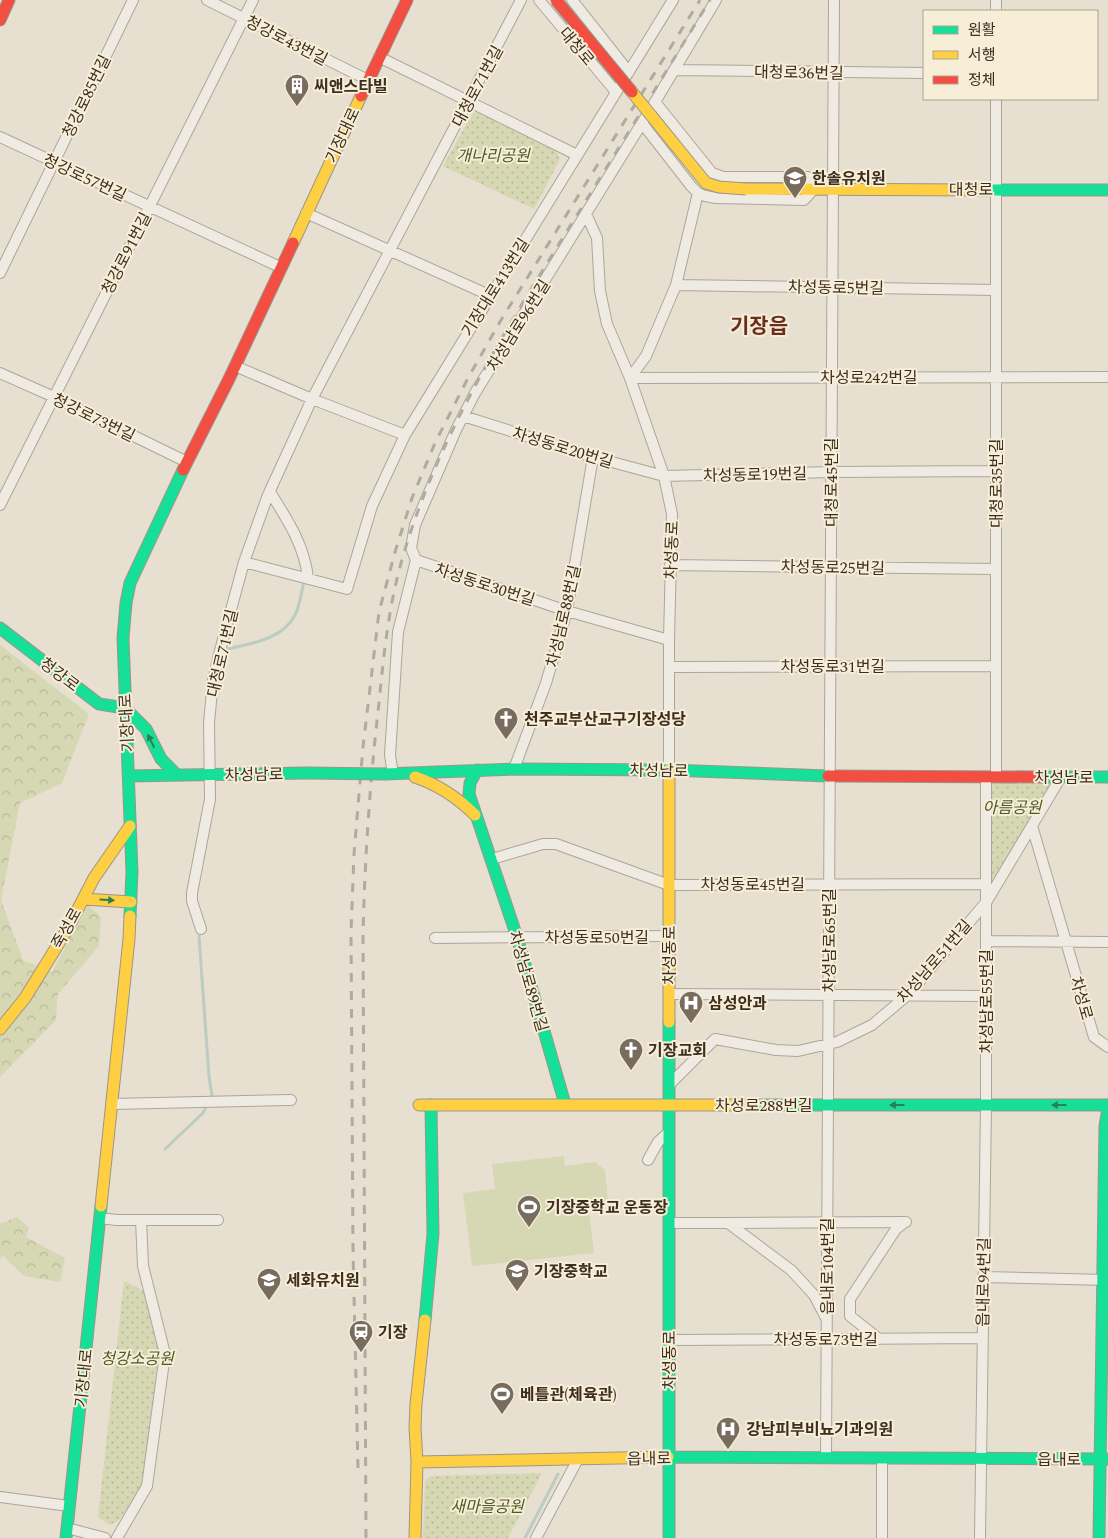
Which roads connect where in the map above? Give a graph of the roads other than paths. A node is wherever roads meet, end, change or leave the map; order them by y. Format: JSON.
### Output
{"nodes":[{"id":1,"x":9,"y":0,"type":"edge"},
{"id":2,"x":133,"y":0,"type":"edge"},
{"id":3,"x":207,"y":0,"type":"edge"},
{"id":4,"x":253,"y":0,"type":"edge"},
{"id":5,"x":407,"y":0,"type":"edge"},
{"id":6,"x":522,"y":0,"type":"edge"},
{"id":7,"x":539,"y":0,"type":"edge"},
{"id":8,"x":556,"y":0,"type":"edge"},
{"id":9,"x":572,"y":0,"type":"edge"},
{"id":10,"x":672,"y":0,"type":"edge"},
{"id":11,"x":716,"y":0,"type":"edge"},
{"id":12,"x":834,"y":0,"type":"edge"},
{"id":13,"x":244,"y":18,"type":"junction"},
{"id":14,"x":0,"y":20,"type":"edge"},
{"id":15,"x":379,"y":57,"type":"junction"},
{"id":16,"x":674,"y":70,"type":"junction"},
{"id":17,"x":629,"y":72,"type":"junction"},
{"id":18,"x":834,"y":73,"type":"junction"},
{"id":19,"x":923,"y":73,"type":"edge"},
{"id":20,"x":368,"y":80,"type":"junction"},
{"id":21,"x":616,"y":92,"type":"junction"},
{"id":22,"x":996,"y":100,"type":"edge"},
{"id":23,"x":468,"y":101,"type":"junction"},
{"id":24,"x":656,"y":102,"type":"junction"},
{"id":25,"x":642,"y":123,"type":"junction"},
{"id":26,"x":0,"y":136,"type":"edge"},
{"id":27,"x":577,"y":155,"type":"junction"},
{"id":28,"x":54,"y":162,"type":"junction"},
{"id":29,"x":814,"y":189,"type":"junction"},
{"id":30,"x":834,"y":189,"type":"junction"},
{"id":31,"x":996,"y":190,"type":"junction"},
{"id":32,"x":1108,"y":190,"type":"edge"},
{"id":33,"x":698,"y":193,"type":"junction"},
{"id":34,"x":149,"y":207,"type":"junction"},
{"id":35,"x":306,"y":213,"type":"junction"},
{"id":36,"x":586,"y":214,"type":"junction"},
{"id":37,"x":390,"y":251,"type":"junction"},
{"id":38,"x":280,"y":267,"type":"junction"},
{"id":39,"x":0,"y":273,"type":"edge"},
{"id":40,"x":676,"y":285,"type":"junction"},
{"id":41,"x":833,"y":287,"type":"junction"},
{"id":42,"x":996,"y":290,"type":"junction"},
{"id":43,"x":489,"y":295,"type":"junction"},
{"id":44,"x":234,"y":366,"type":"junction"},
{"id":45,"x":0,"y":373,"type":"edge"},
{"id":46,"x":832,"y":377,"type":"junction"},
{"id":47,"x":996,"y":377,"type":"junction"},
{"id":48,"x":1108,"y":377,"type":"edge"},
{"id":49,"x":630,"y":378,"type":"junction"},
{"id":50,"x":54,"y":397,"type":"junction"},
{"id":51,"x":312,"y":399,"type":"junction"},
{"id":52,"x":463,"y":416,"type":"junction"},
{"id":53,"x":405,"y":435,"type":"junction"},
{"id":54,"x":593,"y":457,"type":"junction"},
{"id":55,"x":187,"y":462,"type":"junction"},
{"id":56,"x":996,"y":471,"type":"junction"},
{"id":57,"x":832,"y":472,"type":"junction"},
{"id":58,"x":664,"y":476,"type":"junction"},
{"id":59,"x":270,"y":492,"type":"junction"},
{"id":60,"x":0,"y":505,"type":"edge"},
{"id":61,"x":416,"y":560,"type":"junction"},
{"id":62,"x":244,"y":562,"type":"junction"},
{"id":63,"x":670,"y":565,"type":"junction"},
{"id":64,"x":831,"y":567,"type":"junction"},
{"id":65,"x":996,"y":569,"type":"junction"},
{"id":66,"x":308,"y":579,"type":"junction"},
{"id":67,"x":567,"y":611,"type":"junction"},
{"id":68,"x":0,"y":628,"type":"edge"},
{"id":69,"x":669,"y":640,"type":"junction"},
{"id":70,"x":830,"y":666,"type":"junction"},
{"id":71,"x":996,"y":666,"type":"junction"},
{"id":72,"x":670,"y":667,"type":"junction"},
{"id":73,"x":125,"y":708,"type":"junction"},
{"id":74,"x":514,"y":769,"type":"junction"},
{"id":75,"x":478,"y":770,"type":"junction"},
{"id":76,"x":669,"y":770,"type":"junction"},
{"id":77,"x":393,"y":774,"type":"junction"},
{"id":78,"x":210,"y":775,"type":"junction"},
{"id":79,"x":128,"y":776,"type":"junction"},
{"id":80,"x":177,"y":776,"type":"junction"},
{"id":81,"x":830,"y":776,"type":"junction"},
{"id":82,"x":991,"y":777,"type":"junction"},
{"id":83,"x":1061,"y":777,"type":"junction"},
{"id":84,"x":1108,"y":778,"type":"edge"},
{"id":85,"x":477,"y":817,"type":"junction"},
{"id":86,"x":130,"y":826,"type":"junction"},
{"id":87,"x":1032,"y":826,"type":"junction"},
{"id":88,"x":492,"y":859,"type":"junction"},
{"id":89,"x":670,"y":884,"type":"junction"},
{"id":90,"x":829,"y":884,"type":"junction"},
{"id":91,"x":986,"y":884,"type":"junction"},
{"id":92,"x":83,"y":899,"type":"junction"},
{"id":93,"x":986,"y":901,"type":"junction"},
{"id":94,"x":131,"y":902,"type":"junction"},
{"id":95,"x":201,"y":929,"type":"dead end"},
{"id":96,"x":669,"y":936,"type":"junction"},
{"id":97,"x":517,"y":937,"type":"junction"},
{"id":98,"x":435,"y":938,"type":"dead end"},
{"id":99,"x":987,"y":941,"type":"junction"},
{"id":100,"x":1066,"y":942,"type":"junction"},
{"id":101,"x":1108,"y":942,"type":"edge"},
{"id":102,"x":669,"y":994,"type":"junction"},
{"id":103,"x":829,"y":994,"type":"junction"},
{"id":104,"x":909,"y":994,"type":"junction"},
{"id":105,"x":986,"y":996,"type":"junction"},
{"id":106,"x":0,"y":1029,"type":"edge"},
{"id":107,"x":828,"y":1044,"type":"junction"},
{"id":108,"x":1108,"y":1047,"type":"edge"},
{"id":109,"x":669,"y":1085,"type":"junction"},
{"id":110,"x":291,"y":1100,"type":"dead end"},
{"id":111,"x":112,"y":1104,"type":"junction"},
{"id":112,"x":565,"y":1104,"type":"junction"},
{"id":113,"x":669,"y":1104,"type":"junction"},
{"id":114,"x":419,"y":1105,"type":"dead end"},
{"id":115,"x":431,"y":1105,"type":"junction"},
{"id":116,"x":828,"y":1105,"type":"junction"},
{"id":117,"x":986,"y":1105,"type":"junction"},
{"id":118,"x":1108,"y":1107,"type":"edge"},
{"id":119,"x":1106,"y":1129,"type":"edge"},
{"id":120,"x":669,"y":1132,"type":"junction"},
{"id":121,"x":648,"y":1160,"type":"dead end"},
{"id":122,"x":100,"y":1218,"type":"junction"},
{"id":123,"x":141,"y":1220,"type":"junction"},
{"id":124,"x":218,"y":1220,"type":"dead end"},
{"id":125,"x":827,"y":1222,"type":"junction"},
{"id":126,"x":728,"y":1223,"type":"junction"},
{"id":127,"x":669,"y":1224,"type":"junction"},
{"id":128,"x":983,"y":1277,"type":"junction"},
{"id":129,"x":1106,"y":1280,"type":"edge"},
{"id":130,"x":827,"y":1319,"type":"junction"},
{"id":131,"x":982,"y":1338,"type":"junction"},
{"id":132,"x":826,"y":1339,"type":"junction"},
{"id":133,"x":879,"y":1339,"type":"junction"},
{"id":134,"x":669,"y":1340,"type":"junction"},
{"id":135,"x":1105,"y":1356,"type":"edge"},
{"id":136,"x":668,"y":1457,"type":"junction"},
{"id":137,"x":826,"y":1458,"type":"junction"},
{"id":138,"x":882,"y":1458,"type":"junction"},
{"id":139,"x":578,"y":1459,"type":"junction"},
{"id":140,"x":980,"y":1459,"type":"junction"},
{"id":141,"x":1104,"y":1459,"type":"edge"},
{"id":142,"x":417,"y":1462,"type":"junction"},
{"id":143,"x":0,"y":1497,"type":"edge"},
{"id":144,"x":69,"y":1506,"type":"junction"},
{"id":145,"x":67,"y":1533,"type":"edge"},
{"id":146,"x":105,"y":1538,"type":"edge"},
{"id":147,"x":116,"y":1538,"type":"edge"},
{"id":148,"x":415,"y":1538,"type":"edge"},
{"id":149,"x":536,"y":1538,"type":"edge"},
{"id":150,"x":669,"y":1538,"type":"edge"},
{"id":151,"x":882,"y":1538,"type":"edge"},
{"id":152,"x":980,"y":1538,"type":"edge"},
{"id":153,"x":1099,"y":1538,"type":"edge"}],
"edges":[{"from":1,"to":14,"type":"street"},
{"from":2,"to":28,"type":"street","name":"청강로85번길"},
{"from":3,"to":13,"type":"street","name":"청강로43번길"},
{"from":4,"to":13,"type":"street","name":"청강로91번길"},
{"from":5,"to":15,"type":"street","name":"기장대로"},
{"from":6,"to":23,"type":"street","name":"대청로71번길"},
{"from":7,"to":21,"type":"street","name":"대청로"},
{"from":8,"to":29,"type":"street","name":"대청로","bridge":true},
{"from":9,"to":17,"type":"street","name":"대청로"},
{"from":10,"to":17,"type":"street","name":"기장대로413번길"},
{"from":11,"to":16,"type":"street","name":"차성남로96번길"},
{"from":12,"to":18,"type":"street"},
{"from":13,"to":20,"type":"street","name":"청강로43번길"},
{"from":13,"to":34,"type":"street","name":"청강로91번길"},
{"from":15,"to":20,"type":"street","name":"기장대로"},
{"from":15,"to":23,"type":"street"},
{"from":16,"to":18,"type":"street","name":"대청로36번길"},
{"from":16,"to":24,"type":"street","name":"차성남로96번길"},
{"from":17,"to":21,"type":"street","name":"기장대로413번길"},
{"from":18,"to":19,"type":"street","name":"대청로36번길"},
{"from":18,"to":30,"type":"street"},
{"from":20,"to":35,"type":"street","name":"기장대로"},
{"from":21,"to":27,"type":"street","name":"기장대로413번길"},
{"from":22,"to":31,"type":"street"},
{"from":23,"to":27,"type":"street"},
{"from":23,"to":37,"type":"street","name":"대청로71번길"},
{"from":24,"to":25,"type":"street","name":"차성남로96번길"},
{"from":24,"to":29,"type":"street"},
{"from":25,"to":33,"type":"street"},
{"from":25,"to":36,"type":"street","name":"차성남로96번길"},
{"from":26,"to":28,"type":"street","name":"청강로57번길"},
{"from":27,"to":43,"type":"street","name":"기장대로413번길"},
{"from":28,"to":34,"type":"street","name":"청강로57번길"},
{"from":28,"to":39,"type":"street","name":"청강로85번길"},
{"from":29,"to":30,"type":"street","name":"대청로"},
{"from":29,"to":33,"type":"street"},
{"from":30,"to":31,"type":"street","name":"대청로"},
{"from":30,"to":41,"type":"street","name":"대청로45번길"},
{"from":31,"to":32,"type":"street","name":"대청로"},
{"from":31,"to":42,"type":"street","name":"대청로35번길"},
{"from":33,"to":40,"type":"street"},
{"from":34,"to":38,"type":"street","name":"청강로57번길"},
{"from":34,"to":50,"type":"street","name":"청강로91번길"},
{"from":35,"to":37,"type":"street"},
{"from":35,"to":38,"type":"street","name":"기장대로"},
{"from":36,"to":49,"type":"street","name":"차성동로"},
{"from":36,"to":52,"type":"street","name":"차성남로96번길"},
{"from":37,"to":43,"type":"street"},
{"from":37,"to":51,"type":"street","name":"대청로71번길"},
{"from":38,"to":44,"type":"street","name":"기장대로"},
{"from":40,"to":41,"type":"street","name":"차성동로5번길"},
{"from":40,"to":49,"type":"street"},
{"from":41,"to":42,"type":"street","name":"차성동로5번길"},
{"from":41,"to":46,"type":"street","name":"대청로45번길"},
{"from":42,"to":47,"type":"street","name":"대청로35번길"},
{"from":43,"to":53,"type":"street","name":"기장대로413번길"},
{"from":44,"to":51,"type":"street"},
{"from":44,"to":55,"type":"street","name":"기장대로"},
{"from":45,"to":50,"type":"street","name":"청강로73번길"},
{"from":46,"to":47,"type":"street","name":"차성로242번길"},
{"from":46,"to":49,"type":"street","name":"차성로242번길"},
{"from":46,"to":57,"type":"street","name":"대청로45번길"},
{"from":47,"to":48,"type":"street","name":"차성로242번길"},
{"from":47,"to":56,"type":"street","name":"대청로35번길"},
{"from":49,"to":58,"type":"street","name":"차성동로"},
{"from":50,"to":55,"type":"street","name":"청강로73번길"},
{"from":50,"to":60,"type":"street","name":"청강로91번길"},
{"from":51,"to":53,"type":"street"},
{"from":51,"to":59,"type":"street","name":"대청로71번길"},
{"from":52,"to":54,"type":"street","name":"차성동로20번길"},
{"from":52,"to":61,"type":"street","name":"차성남로96번길"},
{"from":53,"to":66,"type":"street","name":"기장대로413번길"},
{"from":54,"to":58,"type":"street","name":"차성동로20번길"},
{"from":54,"to":67,"type":"street","name":"차성남로88번길"},
{"from":55,"to":73,"type":"street","name":"기장대로"},
{"from":56,"to":57,"type":"street","name":"차성동로19번길"},
{"from":56,"to":65,"type":"street","name":"대청로35번길"},
{"from":57,"to":58,"type":"street","name":"차성동로19번길"},
{"from":57,"to":64,"type":"street","name":"대청로45번길"},
{"from":58,"to":63,"type":"street","name":"차성동로"},
{"from":59,"to":62,"type":"street","name":"대청로71번길"},
{"from":59,"to":66,"type":"street"},
{"from":61,"to":67,"type":"street","name":"차성동로30번길"},
{"from":61,"to":77,"type":"street"},
{"from":62,"to":66,"type":"street"},
{"from":62,"to":78,"type":"street","name":"대청로71번길"},
{"from":63,"to":64,"type":"street","name":"차성동로25번길"},
{"from":63,"to":69,"type":"street","name":"차성동로"},
{"from":64,"to":65,"type":"street","name":"차성동로25번길"},
{"from":64,"to":70,"type":"street","name":"대청로45번길"},
{"from":65,"to":71,"type":"street","name":"대청로35번길"},
{"from":67,"to":69,"type":"street","name":"차성동로30번길"},
{"from":67,"to":74,"type":"street","name":"차성남로88번길"},
{"from":68,"to":73,"type":"street","name":"청강로"},
{"from":69,"to":72,"type":"street","name":"차성동로"},
{"from":70,"to":71,"type":"street","name":"차성동로31번길"},
{"from":70,"to":72,"type":"street","name":"차성동로31번길"},
{"from":70,"to":81,"type":"street","name":"대청로45번길"},
{"from":71,"to":82,"type":"street","name":"대청로35번길"},
{"from":72,"to":76,"type":"street","name":"차성동로"},
{"from":73,"to":79,"type":"street","name":"기장대로"},
{"from":80,"to":73,"type":"street","one_way":true},
{"from":74,"to":75,"type":"street","name":"차성남로"},
{"from":74,"to":76,"type":"street","name":"차성남로"},
{"from":75,"to":77,"type":"street","name":"차성남로"},
{"from":75,"to":85,"type":"street","name":"차성남로89번길"},
{"from":76,"to":81,"type":"street","name":"차성남로"},
{"from":76,"to":89,"type":"street","name":"차성동로"},
{"from":77,"to":78,"type":"street","name":"차성남로","bridge":true},
{"from":77,"to":85,"type":"street"},
{"from":78,"to":80,"type":"street","name":"차성남로"},
{"from":78,"to":95,"type":"street","name":"차성남로"},
{"from":79,"to":80,"type":"street","name":"차성남로"},
{"from":79,"to":86,"type":"street","name":"기장대로"},
{"from":81,"to":82,"type":"street","name":"차성남로"},
{"from":81,"to":90,"type":"street","name":"차성남로65번길"},
{"from":82,"to":83,"type":"street","name":"차성남로"},
{"from":82,"to":91,"type":"street","name":"차성남로55번길"},
{"from":83,"to":84,"type":"street","name":"차성남로"},
{"from":83,"to":87,"type":"street","name":"차성남로51번길"},
{"from":85,"to":88,"type":"street","name":"차성남로89번길"},
{"from":86,"to":92,"type":"street","name":"죽성로"},
{"from":86,"to":94,"type":"street","name":"기장대로"},
{"from":87,"to":93,"type":"street","name":"차성남로51번길"},
{"from":87,"to":100,"type":"street"},
{"from":88,"to":89,"type":"street"},
{"from":88,"to":97,"type":"street","name":"차성남로89번길"},
{"from":89,"to":90,"type":"street","name":"차성동로45번길"},
{"from":89,"to":96,"type":"street","name":"차성동로"},
{"from":90,"to":91,"type":"street","name":"차성동로45번길"},
{"from":90,"to":103,"type":"street","name":"차성남로65번길"},
{"from":91,"to":93,"type":"street","name":"차성남로55번길"},
{"from":92,"to":94,"type":"street","one_way":true},
{"from":92,"to":106,"type":"street","name":"죽성로"},
{"from":93,"to":99,"type":"street","name":"차성남로55번길"},
{"from":93,"to":104,"type":"street","name":"차성남로51번길"},
{"from":94,"to":111,"type":"street","name":"기장대로"},
{"from":96,"to":97,"type":"street","name":"차성동로50번길"},
{"from":96,"to":102,"type":"street","name":"차성동로"},
{"from":97,"to":98,"type":"street","name":"차성동로50번길"},
{"from":97,"to":112,"type":"street","name":"차성남로89번길"},
{"from":99,"to":100,"type":"street"},
{"from":99,"to":105,"type":"street","name":"차성남로55번길"},
{"from":100,"to":101,"type":"street"},
{"from":100,"to":108,"type":"street","name":"차성로"},
{"from":102,"to":103,"type":"street"},
{"from":102,"to":109,"type":"street","name":"차성동로"},
{"from":103,"to":104,"type":"street"},
{"from":103,"to":107,"type":"street","name":"차성남로65번길"},
{"from":104,"to":105,"type":"street"},
{"from":104,"to":107,"type":"street","name":"차성남로51번길"},
{"from":105,"to":117,"type":"street","name":"차성남로55번길"},
{"from":107,"to":109,"type":"street","name":"차성남로51번길"},
{"from":107,"to":116,"type":"street","name":"차성남로65번길"},
{"from":109,"to":113,"type":"street","name":"차성동로"},
{"from":110,"to":111,"type":"street"},
{"from":111,"to":122,"type":"street","name":"기장대로"},
{"from":112,"to":113,"type":"street","name":"차성로288번길"},
{"from":112,"to":115,"type":"street","name":"차성로288번길"},
{"from":113,"to":116,"type":"street","name":"차성로288번길"},
{"from":113,"to":120,"type":"street","name":"차성동로"},
{"from":114,"to":115,"type":"street","name":"차성로288번길"},
{"from":115,"to":142,"type":"street"},
{"from":117,"to":116,"type":"street","name":"차성로288번길","one_way":true},
{"from":116,"to":125,"type":"street","name":"읍내로104번길"},
{"from":118,"to":117,"type":"street","name":"차성로288번길","one_way":true},
{"from":117,"to":128,"type":"street","name":"읍내로94번길"},
{"from":118,"to":119,"type":"street"},
{"from":119,"to":129,"type":"street"},
{"from":120,"to":121,"type":"street"},
{"from":120,"to":127,"type":"street","name":"차성동로"},
{"from":122,"to":123,"type":"street"},
{"from":122,"to":144,"type":"street","name":"기장대로"},
{"from":123,"to":124,"type":"street"},
{"from":123,"to":147,"type":"street"},
{"from":125,"to":126,"type":"street"},
{"from":125,"to":130,"type":"street","name":"읍내로104번길"},
{"from":125,"to":133,"type":"street"},
{"from":126,"to":127,"type":"street"},
{"from":126,"to":130,"type":"street"},
{"from":127,"to":134,"type":"street","name":"차성동로"},
{"from":128,"to":129,"type":"street"},
{"from":128,"to":131,"type":"street","name":"읍내로94번길"},
{"from":129,"to":135,"type":"street"},
{"from":130,"to":132,"type":"street","name":"읍내로104번길"},
{"from":131,"to":133,"type":"street","name":"차성동로73번길"},
{"from":131,"to":140,"type":"street","name":"읍내로94번길"},
{"from":132,"to":133,"type":"street","name":"차성동로73번길"},
{"from":132,"to":134,"type":"street","name":"차성동로73번길"},
{"from":132,"to":137,"type":"street","name":"읍내로104번길"},
{"from":134,"to":136,"type":"street","name":"차성동로"},
{"from":135,"to":141,"type":"street"},
{"from":136,"to":137,"type":"street","name":"읍내로"},
{"from":136,"to":139,"type":"street","name":"읍내로"},
{"from":136,"to":150,"type":"street","name":"차성동로"},
{"from":137,"to":138,"type":"street","name":"읍내로"},
{"from":138,"to":140,"type":"street","name":"읍내로"},
{"from":138,"to":151,"type":"street"},
{"from":139,"to":142,"type":"street","name":"읍내로"},
{"from":139,"to":149,"type":"street"},
{"from":140,"to":141,"type":"street","name":"읍내로"},
{"from":140,"to":152,"type":"street"},
{"from":141,"to":153,"type":"street"},
{"from":142,"to":148,"type":"street"},
{"from":143,"to":144,"type":"street"},
{"from":144,"to":145,"type":"street","name":"기장대로"},
{"from":145,"to":146,"type":"street"}]}
